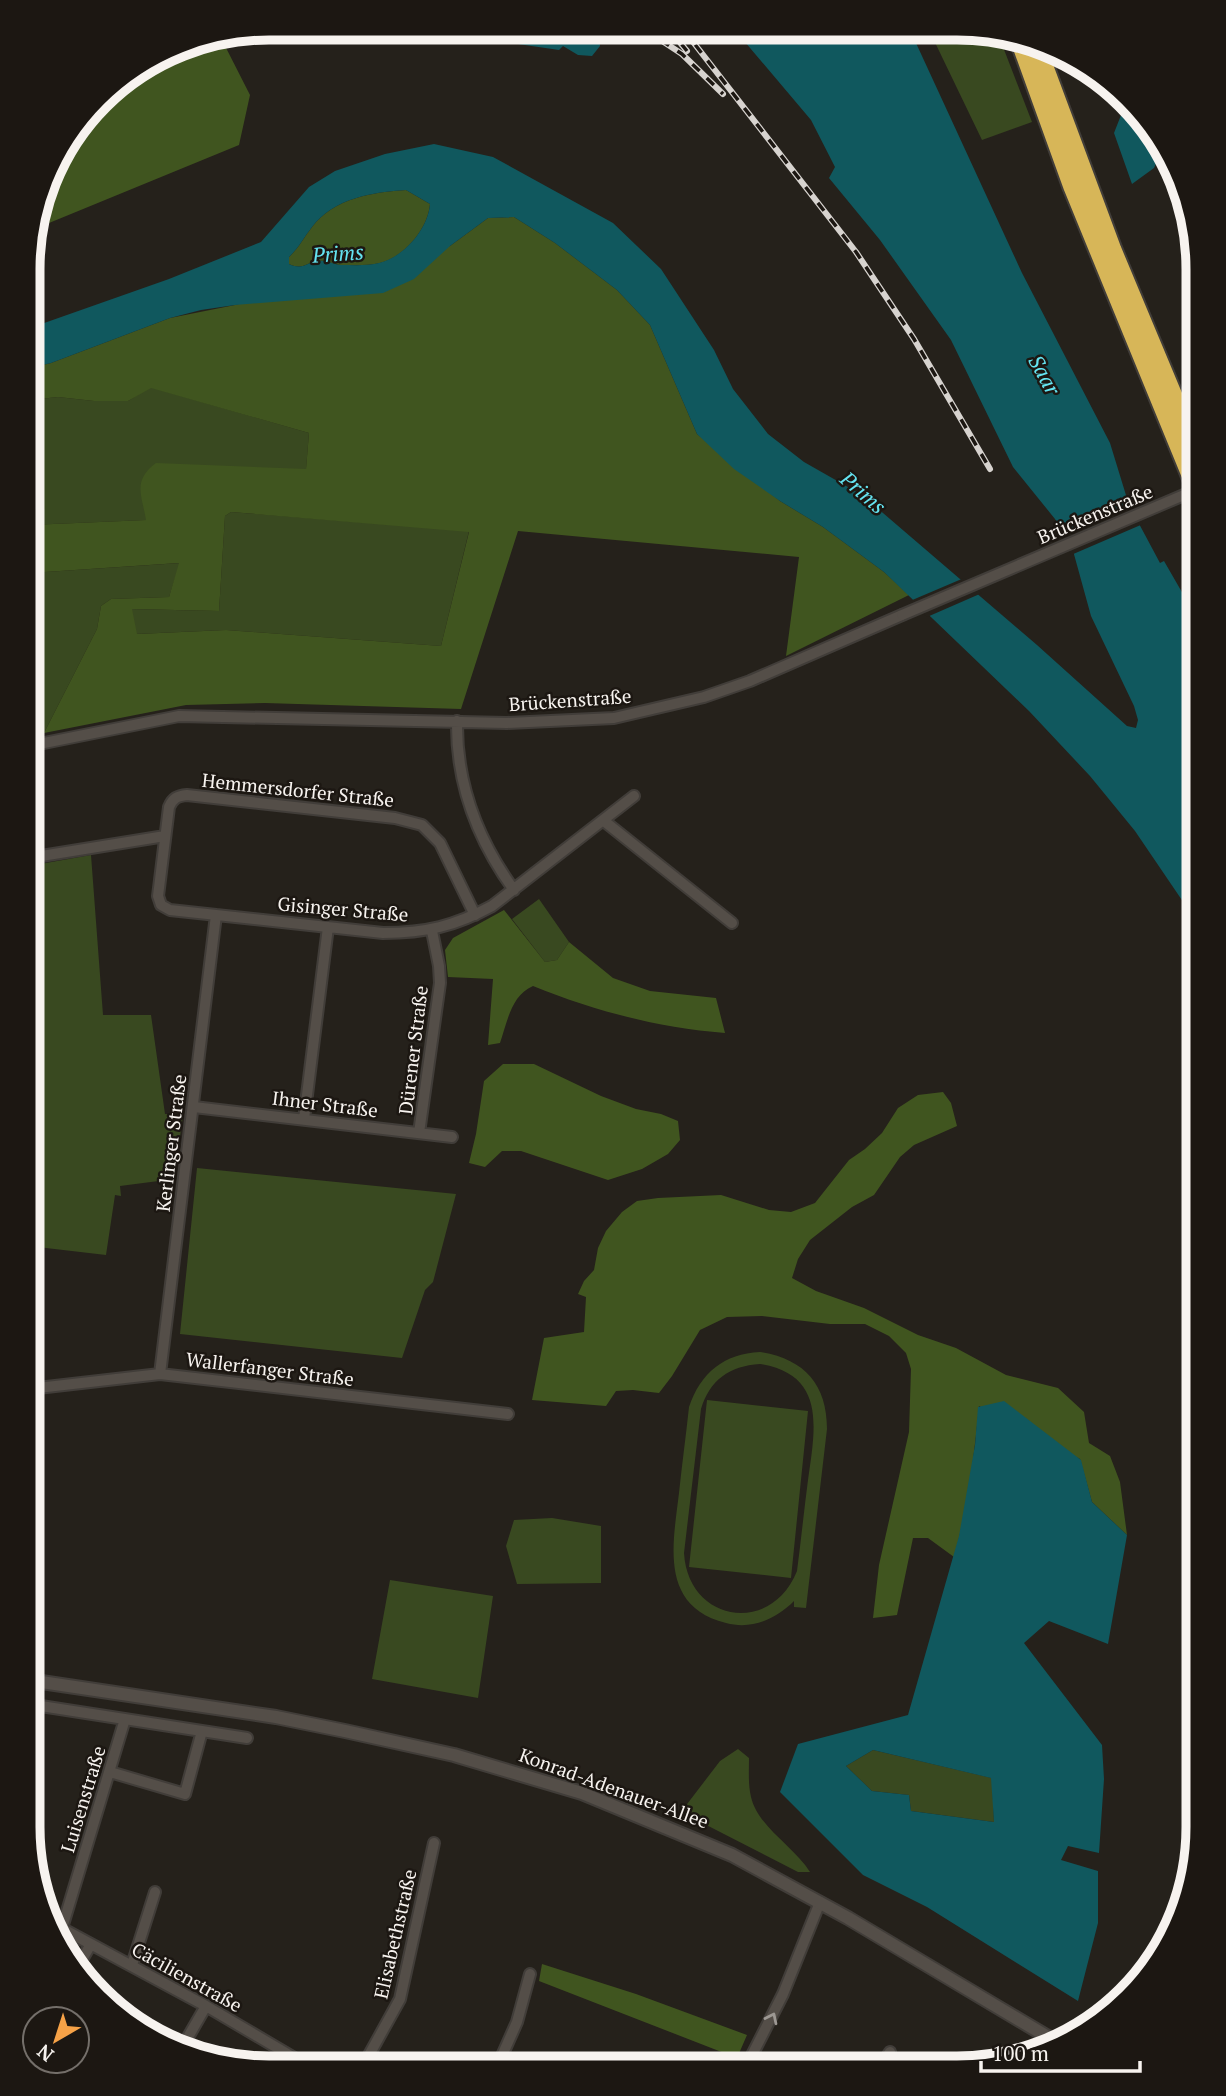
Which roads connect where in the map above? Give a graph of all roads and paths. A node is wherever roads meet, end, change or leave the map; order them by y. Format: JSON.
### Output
{"nodes":[{"id":1,"x":1023,"y":51,"type":"edge"},
{"id":2,"x":1040,"y":57,"type":"edge"},
{"id":3,"x":1186,"y":427,"type":"edge"},
{"id":4,"x":1186,"y":461,"type":"edge"},
{"id":5,"x":1186,"y":495,"type":"edge"},
{"id":6,"x":457,"y":721,"type":"junction"},
{"id":7,"x":40,"y":744,"type":"edge"},
{"id":8,"x":634,"y":796,"type":"dead end"},
{"id":9,"x":604,"y":821,"type":"junction"},
{"id":10,"x":165,"y":836,"type":"junction"},
{"id":11,"x":40,"y":856,"type":"edge"},
{"id":12,"x":514,"y":890,"type":"junction"},
{"id":13,"x":161,"y":905,"type":"joint"},
{"id":14,"x":216,"y":915,"type":"junction"},
{"id":15,"x":475,"y":915,"type":"junction"},
{"id":16,"x":733,"y":923,"type":"dead end"},
{"id":17,"x":328,"y":927,"type":"junction"},
{"id":18,"x":432,"y":931,"type":"junction"},
{"id":19,"x":194,"y":1107,"type":"junction"},
{"id":20,"x":304,"y":1119,"type":"junction"},
{"id":21,"x":419,"y":1133,"type":"junction"},
{"id":22,"x":452,"y":1137,"type":"dead end"},
{"id":23,"x":160,"y":1374,"type":"junction"},
{"id":24,"x":40,"y":1389,"type":"edge"},
{"id":25,"x":508,"y":1414,"type":"dead end"},
{"id":26,"x":40,"y":1683,"type":"edge"},
{"id":27,"x":40,"y":1706,"type":"edge"},
{"id":28,"x":125,"y":1719,"type":"junction"},
{"id":29,"x":202,"y":1731,"type":"junction"},
{"id":30,"x":247,"y":1738,"type":"dead end"},
{"id":31,"x":110,"y":1772,"type":"junction"},
{"id":32,"x":434,"y":1843,"type":"dead end"},
{"id":33,"x":155,"y":1892,"type":"dead end"},
{"id":34,"x":820,"y":1902,"type":"junction"},
{"id":35,"x":63,"y":1925,"type":"edge"},
{"id":36,"x":66,"y":1930,"type":"edge"},
{"id":37,"x":91,"y":1944,"type":"junction"},
{"id":38,"x":83,"y":1958,"type":"edge"},
{"id":39,"x":132,"y":1965,"type":"junction"},
{"id":40,"x":530,"y":1974,"type":"dead end"},
{"id":41,"x":205,"y":2006,"type":"junction"},
{"id":42,"x":1047,"y":2037,"type":"edge"},
{"id":43,"x":186,"y":2040,"type":"edge"},
{"id":44,"x":890,"y":2052,"type":"dead end"},
{"id":45,"x":291,"y":2056,"type":"edge"},
{"id":46,"x":369,"y":2056,"type":"edge"},
{"id":47,"x":502,"y":2056,"type":"edge"},
{"id":48,"x":751,"y":2056,"type":"edge"},
{"id":49,"x":888,"y":2056,"type":"edge"}],
"edges":[{"from":1,"to":4,"type":"highway"},
{"from":2,"to":3,"type":"highway"},
{"from":5,"to":6,"type":"street","name":"Brückenstraße","bridge":true},
{"from":6,"to":7,"type":"street","name":"Brückenstraße"},
{"from":6,"to":12,"type":"street"},
{"from":8,"to":9,"type":"street","name":"Gisinger Straße"},
{"from":9,"to":12,"type":"street","name":"Gisinger Straße"},
{"from":9,"to":16,"type":"street"},
{"from":10,"to":11,"type":"street"},
{"from":10,"to":13,"type":"street","name":"Hemmersdorfer Straße"},
{"from":10,"to":15,"type":"street","name":"Hemmersdorfer Straße"},
{"from":12,"to":15,"type":"street","name":"Gisinger Straße"},
{"from":13,"to":14,"type":"street","name":"Gisinger Straße"},
{"from":14,"to":17,"type":"street","name":"Gisinger Straße"},
{"from":14,"to":19,"type":"street","name":"Kerlinger Straße"},
{"from":15,"to":18,"type":"street","name":"Gisinger Straße"},
{"from":17,"to":18,"type":"street","name":"Gisinger Straße"},
{"from":17,"to":20,"type":"street"},
{"from":18,"to":21,"type":"street","name":"Dürener Straße"},
{"from":19,"to":20,"type":"street","name":"Ihner Straße"},
{"from":19,"to":23,"type":"street","name":"Kerlinger Straße"},
{"from":20,"to":21,"type":"street","name":"Ihner Straße"},
{"from":21,"to":22,"type":"street","name":"Ihner Straße"},
{"from":23,"to":24,"type":"street","name":"Wallerfanger Straße"},
{"from":23,"to":25,"type":"street","name":"Wallerfanger Straße"},
{"from":26,"to":34,"type":"street","name":"Konrad-Adenauer-Allee"},
{"from":27,"to":28,"type":"street"},
{"from":28,"to":29,"type":"street"},
{"from":28,"to":31,"type":"street","name":"Luisenstraße"},
{"from":29,"to":30,"type":"street"},
{"from":29,"to":31,"type":"street"},
{"from":31,"to":35,"type":"street","name":"Luisenstraße"},
{"from":32,"to":46,"type":"street","name":"Elisabethstraße"},
{"from":33,"to":39,"type":"street"},
{"from":34,"to":42,"type":"street","name":"Konrad-Adenauer-Allee"},
{"from":48,"to":34,"type":"street","one_way":true},
{"from":36,"to":37,"type":"street","name":"Cäcilienstraße"},
{"from":37,"to":38,"type":"street"},
{"from":37,"to":39,"type":"street","name":"Cäcilienstraße"},
{"from":39,"to":41,"type":"street","name":"Cäcilienstraße"},
{"from":40,"to":47,"type":"street"},
{"from":41,"to":43,"type":"street"},
{"from":41,"to":45,"type":"street","name":"Cäcilienstraße"},
{"from":44,"to":49,"type":"street"}]}
